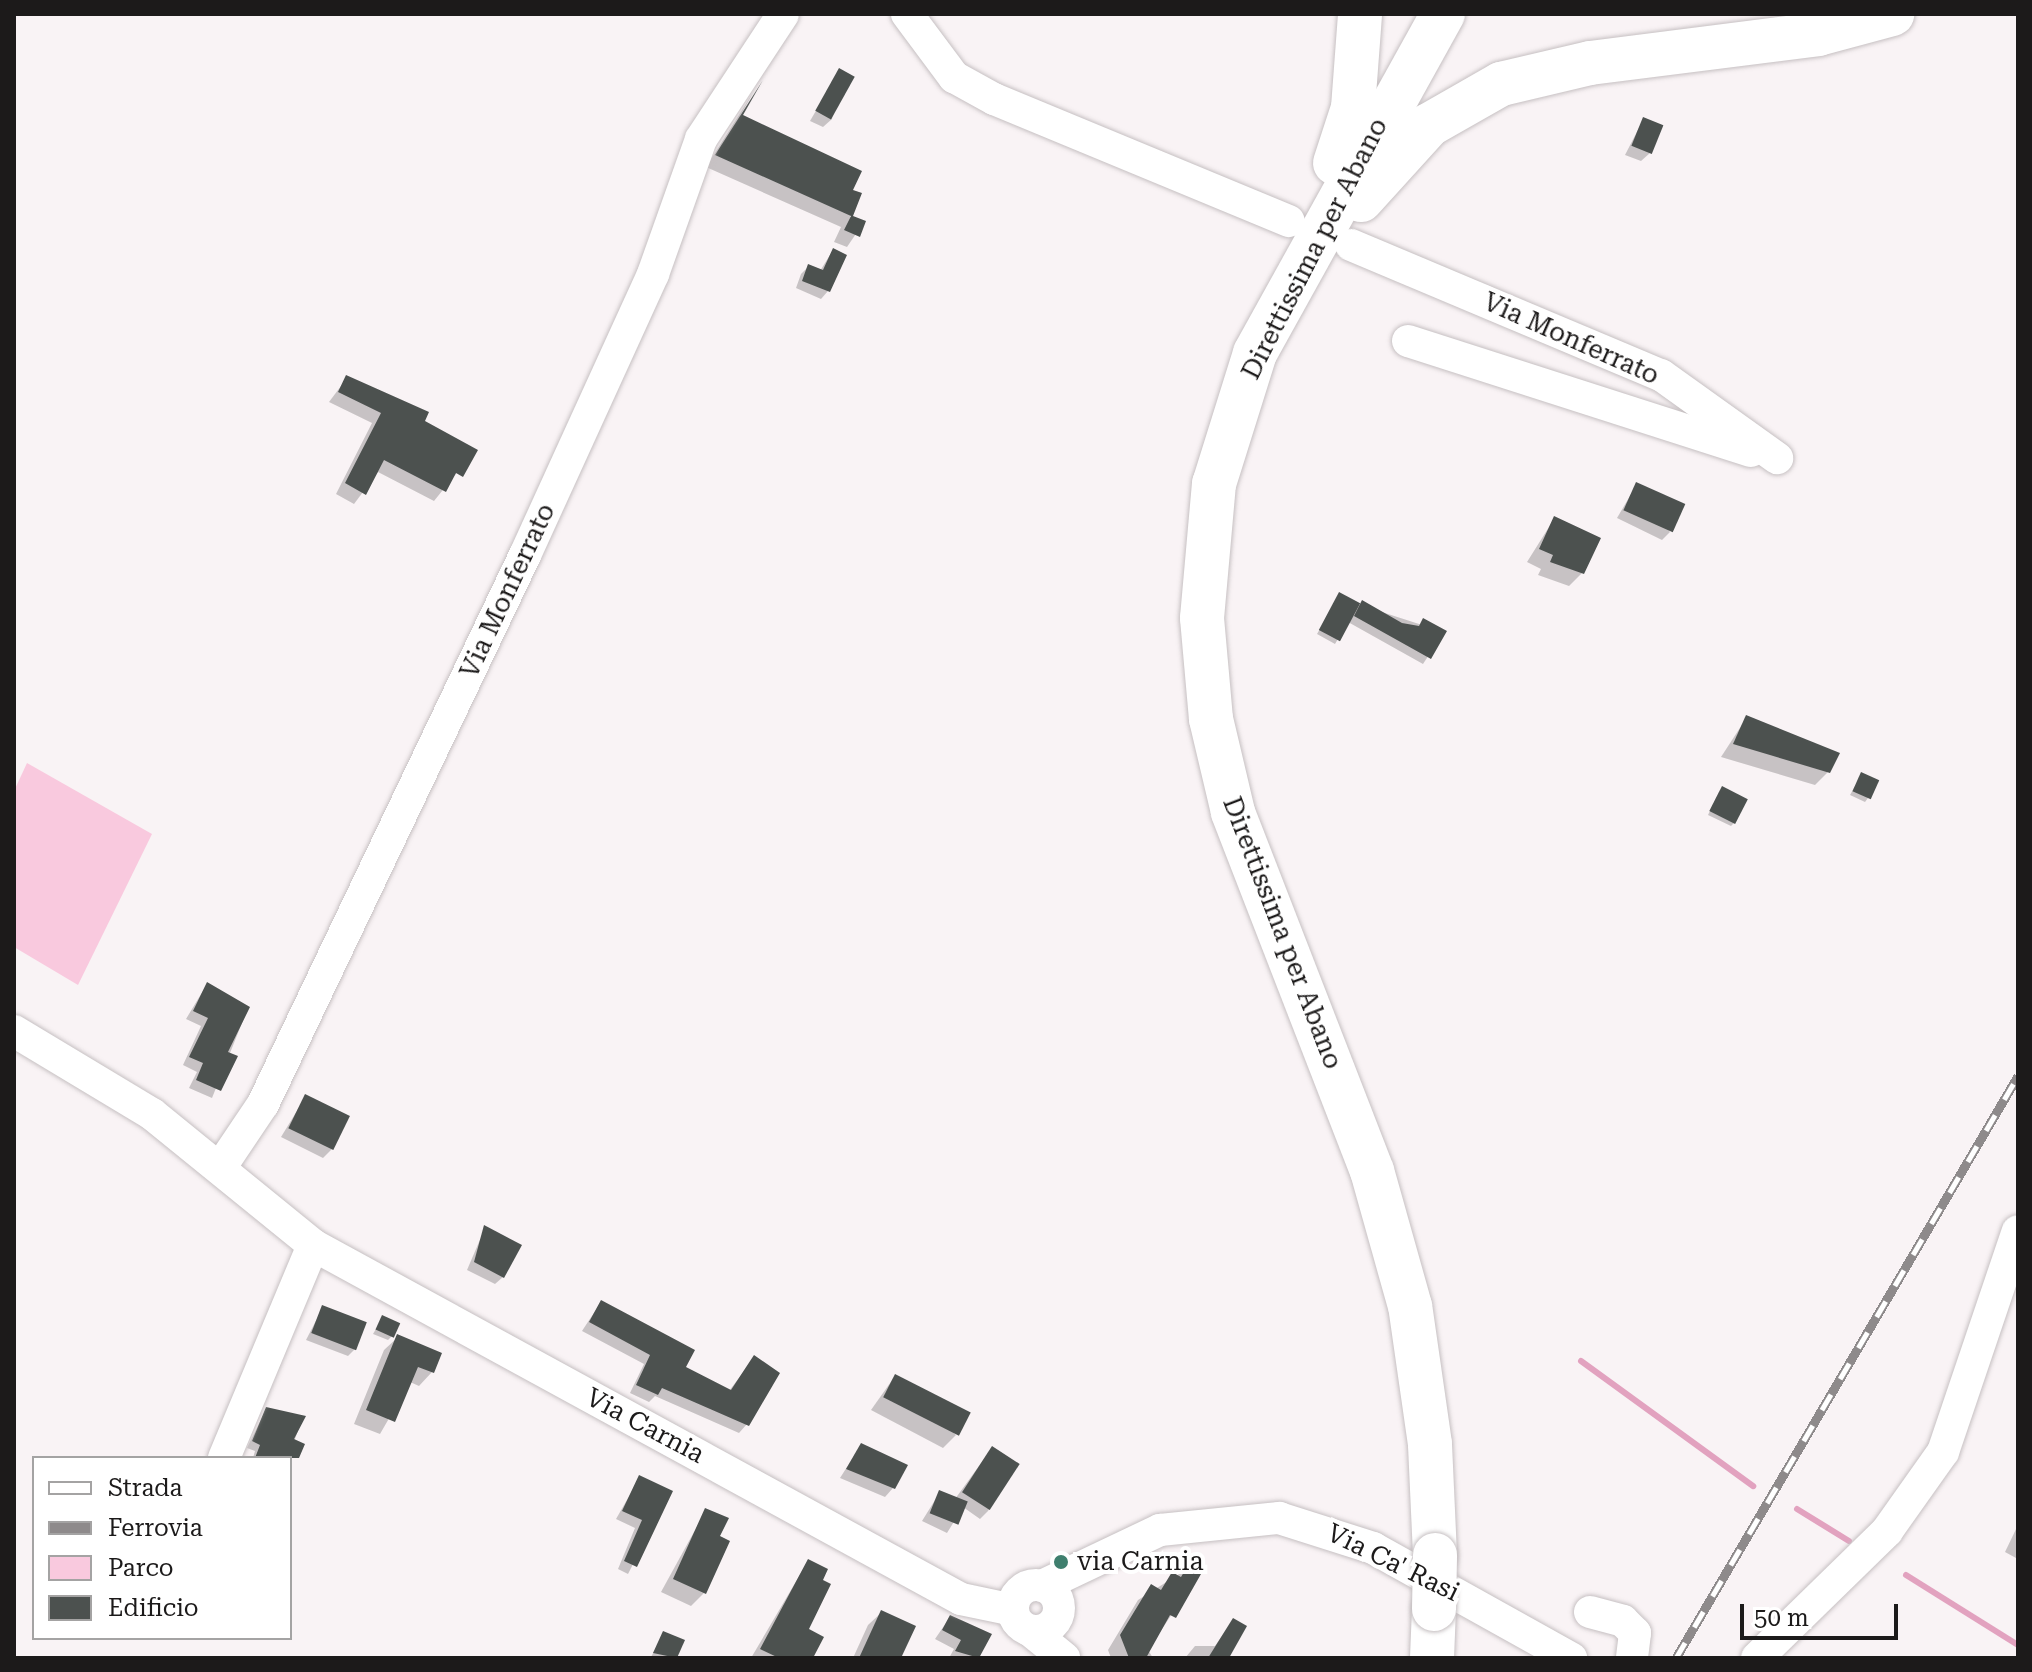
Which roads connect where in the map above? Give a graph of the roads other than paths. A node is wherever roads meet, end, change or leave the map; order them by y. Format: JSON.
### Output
{"nodes":[{"id":1,"x":783,"y":14,"type":"edge"},
{"id":2,"x":1360,"y":14,"type":"edge"},
{"id":3,"x":1443,"y":14,"type":"edge"},
{"id":4,"x":1892,"y":14,"type":"edge"},
{"id":5,"x":905,"y":17,"type":"edge"},
{"id":6,"x":1289,"y":221,"type":"dead end"},
{"id":7,"x":1351,"y":245,"type":"dead end"},
{"id":8,"x":1408,"y":341,"type":"dead end"},
{"id":9,"x":1255,"y":353,"type":"junction"},
{"id":10,"x":1676,"y":387,"type":"junction"},
{"id":11,"x":1659,"y":425,"type":"junction"},
{"id":12,"x":14,"y":1031,"type":"edge"},
{"id":13,"x":222,"y":1165,"type":"junction"},
{"id":14,"x":2018,"y":1231,"type":"edge"},
{"id":15,"x":313,"y":1245,"type":"junction"},
{"id":16,"x":225,"y":1456,"type":"edge"},
{"id":17,"x":1590,"y":1612,"type":"dead end"},
{"id":18,"x":1045,"y":1614,"type":"edge"},
{"id":19,"x":1432,"y":1658,"type":"edge"},
{"id":20,"x":1571,"y":1658,"type":"edge"},
{"id":21,"x":1632,"y":1658,"type":"edge"},
{"id":22,"x":1757,"y":1658,"type":"edge"}],
"edges":[{"from":1,"to":13,"type":"street","name":"Via Monferrato"},
{"from":2,"to":9,"type":"highway"},
{"from":3,"to":9,"type":"highway","name":"Direttissima per Abano"},
{"from":4,"to":9,"type":"highway"},
{"from":5,"to":6,"type":"street"},
{"from":7,"to":10,"type":"street","name":"Via Monferrato"},
{"from":8,"to":11,"type":"street","name":"Via Monferrato"},
{"from":9,"to":19,"type":"highway","name":"Direttissima per Abano","bridge":true},
{"from":10,"to":11,"type":"street"},
{"from":10,"to":11,"type":"street","name":"Via Monferrato"},
{"from":12,"to":13,"type":"street","name":"Via Carnia"},
{"from":13,"to":15,"type":"street","name":"Via Carnia"},
{"from":14,"to":22,"type":"street"},
{"from":15,"to":16,"type":"street"},
{"from":15,"to":18,"type":"street","name":"Via Carnia"},
{"from":17,"to":21,"type":"street"},
{"from":18,"to":20,"type":"street","name":"Via Ca' Rasi"}]}
